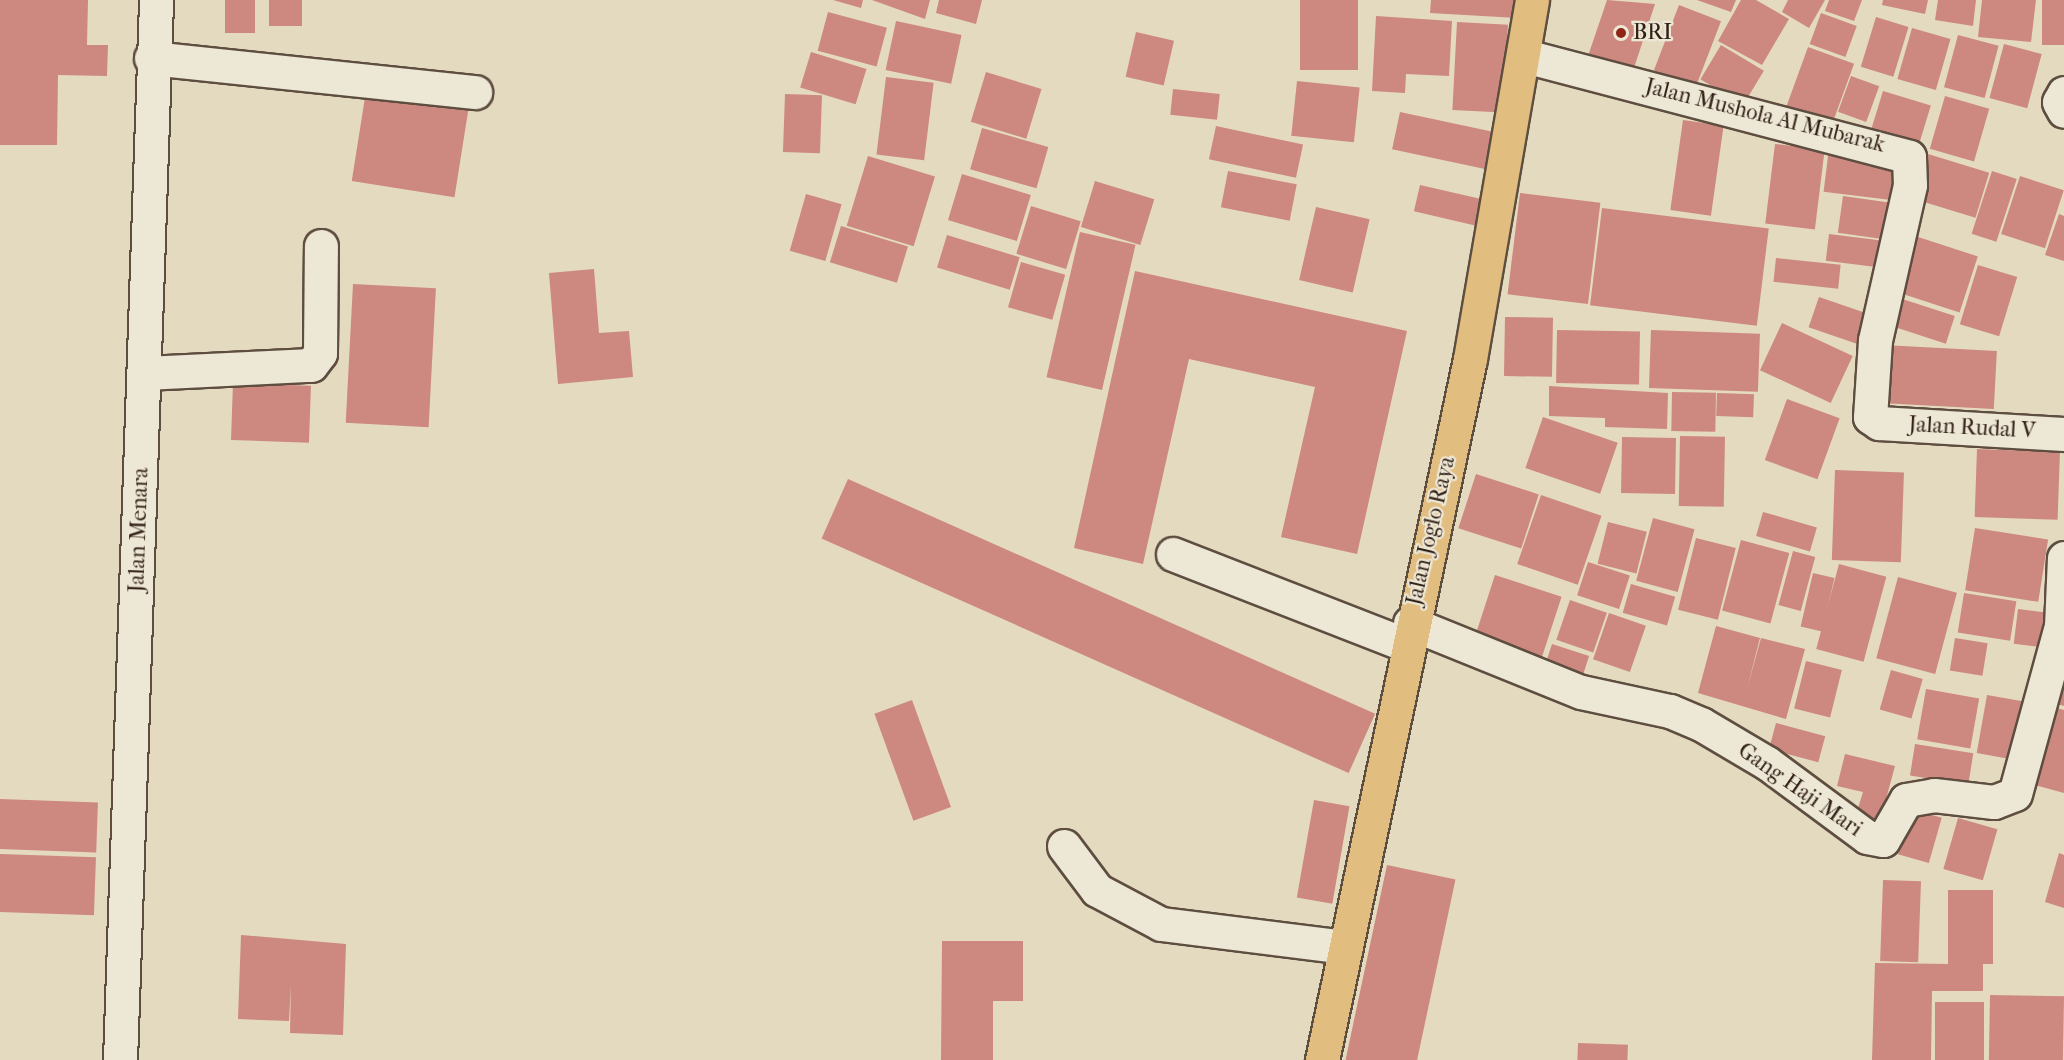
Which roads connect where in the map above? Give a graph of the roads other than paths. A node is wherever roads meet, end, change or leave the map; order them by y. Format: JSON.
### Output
{"nodes":[{"id":1,"x":156,"y":0,"type":"edge"},
{"id":2,"x":1532,"y":0,"type":"edge"},
{"id":3,"x":1526,"y":56,"type":"junction"},
{"id":4,"x":151,"y":58,"type":"junction"},
{"id":5,"x":475,"y":92,"type":"dead end"},
{"id":6,"x":2064,"y":93,"type":"edge"},
{"id":7,"x":2064,"y":111,"type":"edge"},
{"id":8,"x":321,"y":246,"type":"dead end"},
{"id":9,"x":145,"y":373,"type":"junction"},
{"id":10,"x":1879,"y":423,"type":"joint"},
{"id":11,"x":2064,"y":434,"type":"edge"},
{"id":12,"x":1173,"y":554,"type":"dead end"},
{"id":13,"x":2064,"y":558,"type":"edge"},
{"id":14,"x":2063,"y":626,"type":"edge"},
{"id":15,"x":1408,"y":634,"type":"junction"},
{"id":16,"x":1064,"y":846,"type":"dead end"},
{"id":17,"x":1346,"y":946,"type":"junction"},
{"id":18,"x":120,"y":1060,"type":"edge"},
{"id":19,"x":1322,"y":1060,"type":"edge"}],
"edges":[{"from":1,"to":4,"type":"street","name":"Jalan Menara"},
{"from":2,"to":3,"type":"main road","name":"Jalan Joglo Raya"},
{"from":3,"to":10,"type":"street","name":"Jalan Mushola Al Mubarak"},
{"from":3,"to":15,"type":"main road","name":"Jalan Joglo Raya"},
{"from":4,"to":5,"type":"street"},
{"from":4,"to":9,"type":"street","name":"Jalan Menara"},
{"from":6,"to":7,"type":"street"},
{"from":8,"to":9,"type":"street"},
{"from":9,"to":18,"type":"street","name":"Jalan Menara"},
{"from":10,"to":11,"type":"street","name":"Jalan Rudal V"},
{"from":12,"to":15,"type":"street"},
{"from":13,"to":14,"type":"street","name":"Gang Haji Mari"},
{"from":14,"to":15,"type":"street","name":"Gang Haji Mari"},
{"from":15,"to":17,"type":"main road","name":"Jalan Joglo Raya"},
{"from":16,"to":17,"type":"street"},
{"from":17,"to":19,"type":"main road","name":"Jalan Joglo Raya"}]}
